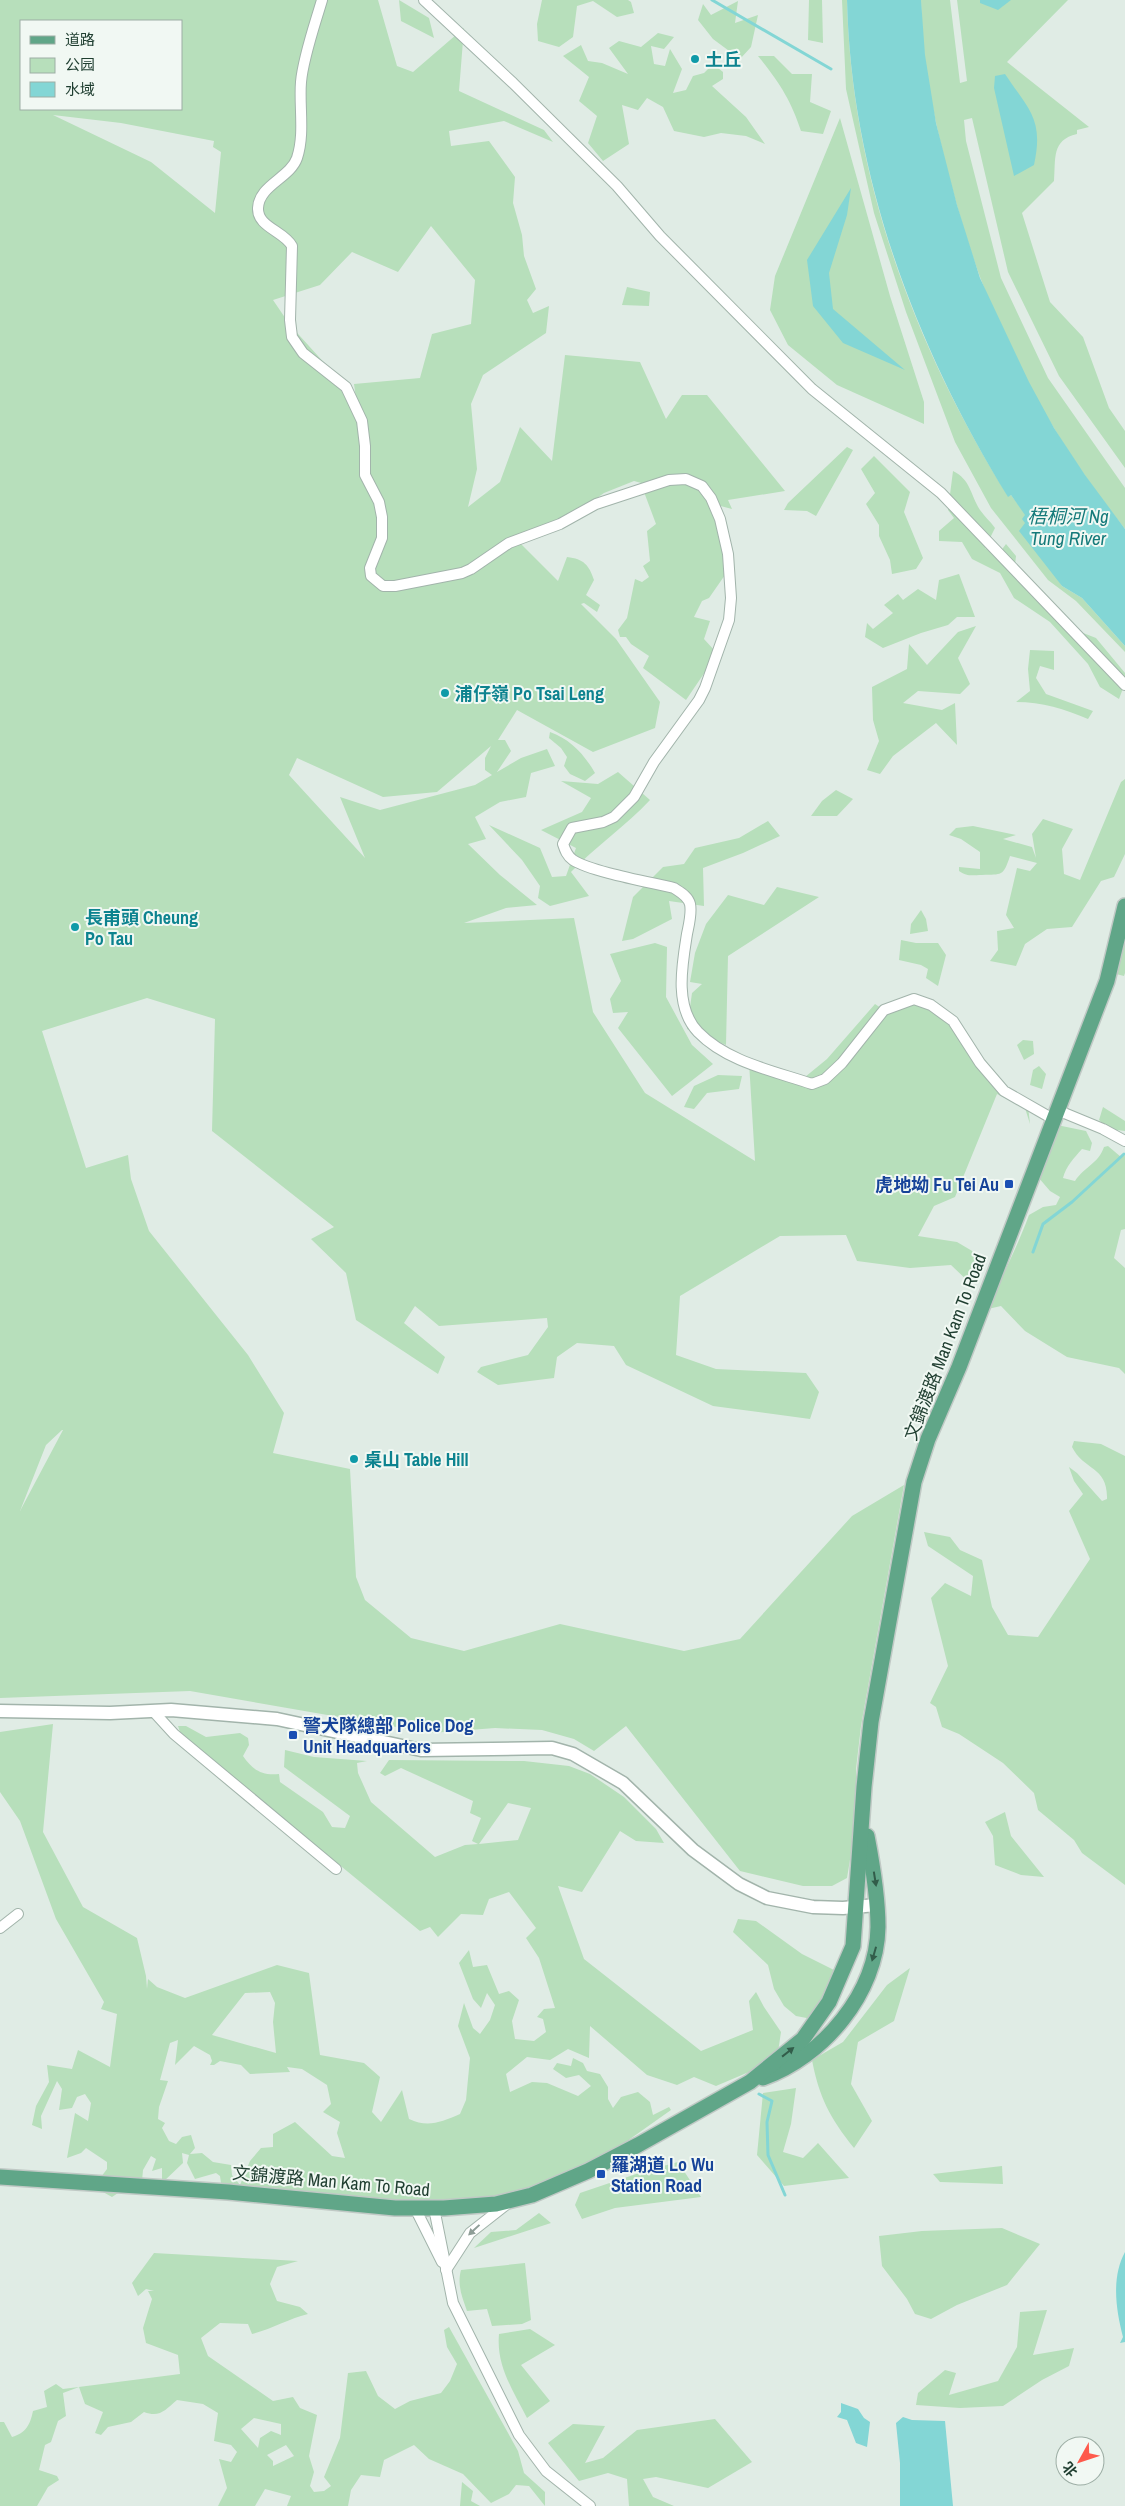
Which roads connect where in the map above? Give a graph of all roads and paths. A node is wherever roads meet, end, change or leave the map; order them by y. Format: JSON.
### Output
{"nodes":[{"id":1,"x":322,"y":0,"type":"edge"},
{"id":2,"x":424,"y":0,"type":"edge"},
{"id":3,"x":1125,"y":685,"type":"edge"},
{"id":4,"x":1125,"y":906,"type":"edge"},
{"id":5,"x":1055,"y":1114,"type":"junction"},
{"id":6,"x":1125,"y":1142,"type":"edge"},
{"id":7,"x":153,"y":1711,"type":"junction"},
{"id":8,"x":0,"y":1712,"type":"edge"},
{"id":9,"x":863,"y":1819,"type":"junction"},
{"id":10,"x":336,"y":1869,"type":"dead end"},
{"id":11,"x":876,"y":1905,"type":"junction"},
{"id":12,"x":857,"y":1907,"type":"junction"},
{"id":13,"x":18,"y":1914,"type":"dead end"},
{"id":14,"x":0,"y":1928,"type":"edge"},
{"id":15,"x":750,"y":2082,"type":"junction"},
{"id":16,"x":0,"y":2177,"type":"edge"},
{"id":17,"x":512,"y":2201,"type":"junction"},
{"id":18,"x":416,"y":2208,"type":"junction"},
{"id":19,"x":434,"y":2208,"type":"junction"},
{"id":20,"x":446,"y":2270,"type":"junction"},
{"id":21,"x":590,"y":2506,"type":"edge"}],
"edges":[{"from":1,"to":5,"type":"street"},
{"from":2,"to":3,"type":"street"},
{"from":4,"to":5,"type":"main road","name":"文錦渡路 Man Kam To Road"},
{"from":5,"to":6,"type":"street"},
{"from":5,"to":9,"type":"main road","name":"文錦渡路 Man Kam To Road"},
{"from":7,"to":8,"type":"street"},
{"from":7,"to":10,"type":"street"},
{"from":7,"to":12,"type":"street"},
{"from":9,"to":11,"type":"main road","name":"文錦渡路 Man Kam To Road","one_way":true},
{"from":9,"to":12,"type":"main road","name":"文錦渡路 Man Kam To Road"},
{"from":11,"to":12,"type":"street"},
{"from":11,"to":15,"type":"main road","name":"文錦渡路 Man Kam To Road","one_way":true},
{"from":15,"to":12,"type":"main road","name":"文錦渡路 Man Kam To Road","one_way":true},
{"from":13,"to":14,"type":"street"},
{"from":15,"to":17,"type":"main road","name":"文錦渡路 Man Kam To Road"},
{"from":16,"to":18,"type":"main road","name":"文錦渡路 Man Kam To Road"},
{"from":17,"to":19,"type":"main road","name":"文錦渡路 Man Kam To Road"},
{"from":17,"to":20,"type":"street","one_way":true},
{"from":18,"to":19,"type":"main road","name":"文錦渡路 Man Kam To Road"},
{"from":18,"to":20,"type":"street"},
{"from":19,"to":20,"type":"street"},
{"from":20,"to":21,"type":"street"}]}
